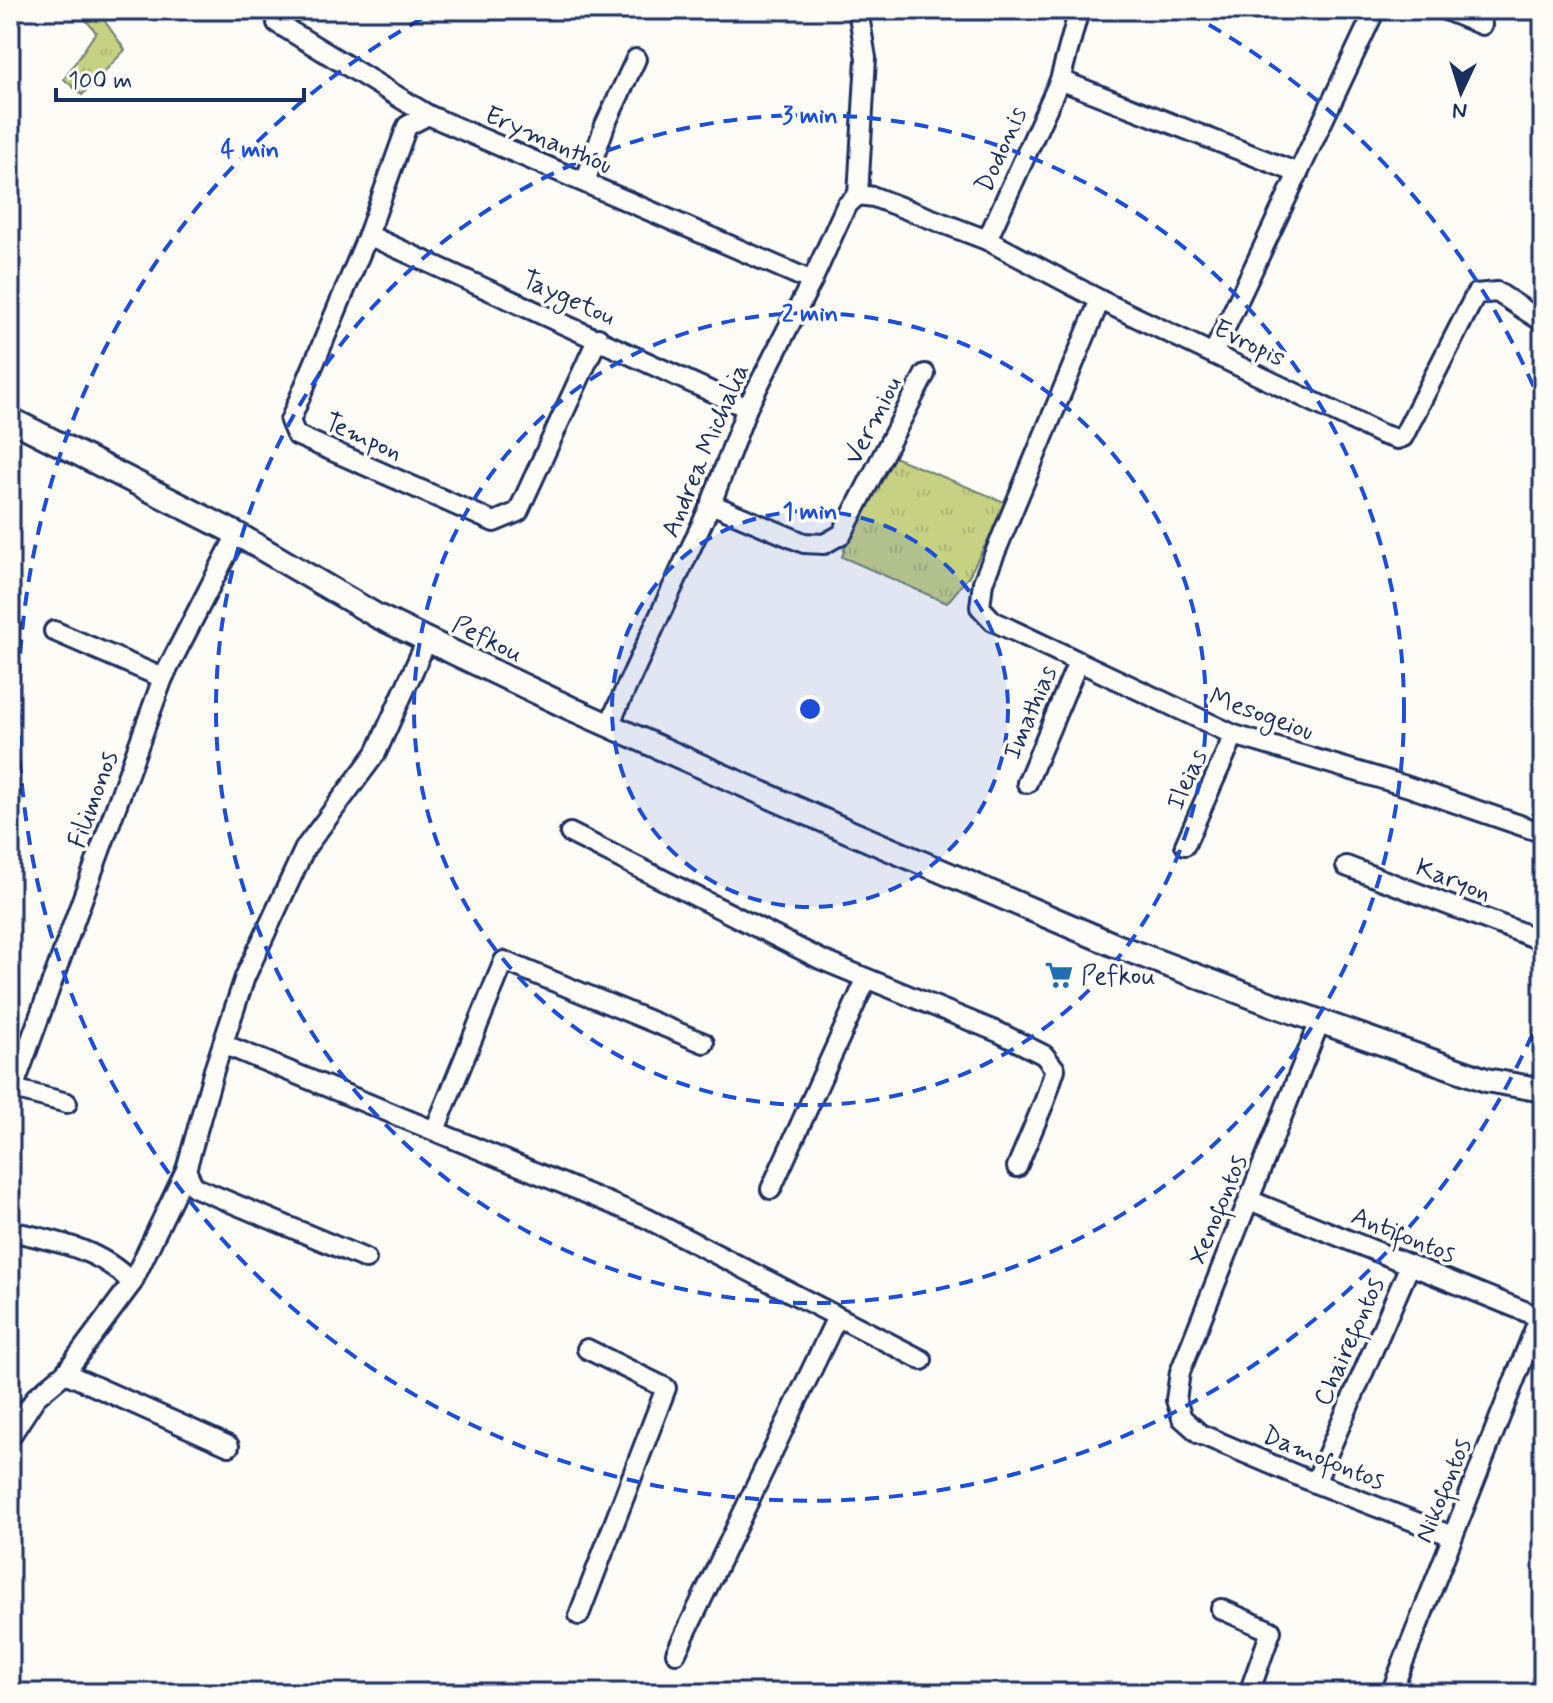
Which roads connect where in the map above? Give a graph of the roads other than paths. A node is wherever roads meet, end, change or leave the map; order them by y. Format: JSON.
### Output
{"nodes":[{"id":1,"x":858,"y":10,"type":"edge"},
{"id":2,"x":1079,"y":10,"type":"edge"},
{"id":3,"x":1375,"y":10,"type":"edge"},
{"id":4,"x":1445,"y":10,"type":"edge"},
{"id":5,"x":277,"y":23,"type":"dead end"},
{"id":6,"x":1482,"y":25,"type":"dead end"},
{"id":7,"x":636,"y":59,"type":"dead end"},
{"id":8,"x":1060,"y":80,"type":"junction"},
{"id":9,"x":428,"y":115,"type":"junction"},
{"id":10,"x":1298,"y":173,"type":"junction"},
{"id":11,"x":585,"y":182,"type":"junction"},
{"id":12,"x":858,"y":195,"type":"junction"},
{"id":13,"x":368,"y":235,"type":"junction"},
{"id":14,"x":987,"y":240,"type":"junction"},
{"id":15,"x":812,"y":281,"type":"junction"},
{"id":16,"x":1100,"y":300,"type":"junction"},
{"id":17,"x":1543,"y":322,"type":"edge"},
{"id":18,"x":598,"y":338,"type":"junction"},
{"id":19,"x":1213,"y":354,"type":"junction"},
{"id":20,"x":925,"y":374,"type":"dead end"},
{"id":21,"x":747,"y":408,"type":"junction"},
{"id":22,"x":10,"y":419,"type":"edge"},
{"id":23,"x":711,"y":504,"type":"junction"},
{"id":24,"x":237,"y":534,"type":"junction"},
{"id":25,"x":54,"y":631,"type":"dead end"},
{"id":26,"x":427,"y":640,"type":"junction"},
{"id":27,"x":1078,"y":662,"type":"junction"},
{"id":28,"x":163,"y":678,"type":"junction"},
{"id":29,"x":609,"y":725,"type":"junction"},
{"id":30,"x":1234,"y":735,"type":"junction"},
{"id":31,"x":1027,"y":783,"type":"dead end"},
{"id":32,"x":570,"y":833,"type":"dead end"},
{"id":33,"x":1543,"y":833,"type":"edge"},
{"id":34,"x":1185,"y":845,"type":"dead end"},
{"id":35,"x":1346,"y":866,"type":"dead end"},
{"id":36,"x":1543,"y":941,"type":"edge"},
{"id":37,"x":866,"y":980,"type":"junction"},
{"id":38,"x":1320,"y":1021,"type":"junction"},
{"id":39,"x":704,"y":1043,"type":"dead end"},
{"id":40,"x":223,"y":1044,"type":"junction"},
{"id":41,"x":12,"y":1089,"type":"edge"},
{"id":42,"x":1543,"y":1090,"type":"edge"},
{"id":43,"x":67,"y":1103,"type":"dead end"},
{"id":44,"x":435,"y":1130,"type":"junction"},
{"id":45,"x":1017,"y":1167,"type":"dead end"},
{"id":46,"x":186,"y":1170,"type":"junction"},
{"id":47,"x":771,"y":1189,"type":"dead end"},
{"id":48,"x":1249,"y":1200,"type":"junction"},
{"id":49,"x":10,"y":1231,"type":"edge"},
{"id":50,"x":366,"y":1259,"type":"dead end"},
{"id":51,"x":1410,"y":1265,"type":"junction"},
{"id":52,"x":132,"y":1283,"type":"junction"},
{"id":53,"x":1541,"y":1312,"type":"edge"},
{"id":54,"x":837,"y":1317,"type":"junction"},
{"id":55,"x":587,"y":1349,"type":"dead end"},
{"id":56,"x":922,"y":1360,"type":"dead end"},
{"id":57,"x":65,"y":1373,"type":"junction"},
{"id":58,"x":1182,"y":1418,"type":"joint"},
{"id":59,"x":10,"y":1437,"type":"edge"},
{"id":60,"x":229,"y":1446,"type":"dead end"},
{"id":61,"x":1315,"y":1483,"type":"junction"},
{"id":62,"x":1452,"y":1536,"type":"junction"},
{"id":63,"x":1221,"y":1609,"type":"dead end"},
{"id":64,"x":579,"y":1615,"type":"dead end"},
{"id":65,"x":676,"y":1653,"type":"dead end"},
{"id":66,"x":1249,"y":1693,"type":"edge"},
{"id":67,"x":1391,"y":1693,"type":"edge"}],
"edges":[{"from":1,"to":12,"type":"street"},
{"from":2,"to":8,"type":"street","name":"Dodonis"},
{"from":3,"to":10,"type":"street"},
{"from":4,"to":6,"type":"street"},
{"from":5,"to":9,"type":"street","name":"Erymanthou"},
{"from":7,"to":11,"type":"street"},
{"from":8,"to":10,"type":"street"},
{"from":8,"to":14,"type":"street","name":"Dodonis"},
{"from":9,"to":11,"type":"street","name":"Erymanthou"},
{"from":9,"to":13,"type":"street","name":"Tempon"},
{"from":10,"to":19,"type":"street"},
{"from":11,"to":15,"type":"street","name":"Erymanthou"},
{"from":12,"to":14,"type":"street","name":"Evropis"},
{"from":12,"to":15,"type":"street","name":"Andrea Michalia"},
{"from":13,"to":18,"type":"street","name":"Taygetou"},
{"from":13,"to":18,"type":"street","name":"Tempon"},
{"from":14,"to":16,"type":"street","name":"Evropis"},
{"from":15,"to":21,"type":"street","name":"Andrea Michalia"},
{"from":16,"to":19,"type":"street","name":"Evropis"},
{"from":16,"to":27,"type":"street","name":"Mesogeiou"},
{"from":17,"to":19,"type":"street","name":"Evropis"},
{"from":18,"to":21,"type":"street","name":"Taygetou"},
{"from":20,"to":23,"type":"street","name":"Vermiou"},
{"from":21,"to":23,"type":"street","name":"Andrea Michalia"},
{"from":22,"to":24,"type":"main road","name":"Pefkou"},
{"from":23,"to":29,"type":"street","name":"Andrea Michalia"},
{"from":24,"to":26,"type":"main road","name":"Pefkou"},
{"from":24,"to":28,"type":"street","name":"Filimonos"},
{"from":25,"to":28,"type":"street"},
{"from":26,"to":29,"type":"main road","name":"Pefkou"},
{"from":26,"to":40,"type":"street"},
{"from":27,"to":30,"type":"street","name":"Mesogeiou"},
{"from":27,"to":31,"type":"street","name":"Imathias"},
{"from":28,"to":41,"type":"street","name":"Filimonos"},
{"from":29,"to":38,"type":"main road","name":"Pefkou"},
{"from":30,"to":33,"type":"street","name":"Mesogeiou"},
{"from":30,"to":34,"type":"street","name":"Ileias"},
{"from":32,"to":37,"type":"street"},
{"from":35,"to":36,"type":"street","name":"Karyon"},
{"from":37,"to":45,"type":"street"},
{"from":37,"to":47,"type":"street"},
{"from":38,"to":42,"type":"main road","name":"Pefkou"},
{"from":38,"to":48,"type":"street","name":"Xenofontos"},
{"from":39,"to":44,"type":"street"},
{"from":40,"to":44,"type":"street"},
{"from":40,"to":46,"type":"street"},
{"from":41,"to":43,"type":"street"},
{"from":44,"to":54,"type":"street"},
{"from":46,"to":50,"type":"street"},
{"from":46,"to":52,"type":"street"},
{"from":48,"to":51,"type":"street","name":"Antifontos"},
{"from":48,"to":58,"type":"street","name":"Xenofontos"},
{"from":49,"to":52,"type":"street"},
{"from":51,"to":53,"type":"street","name":"Antifontos"},
{"from":51,"to":61,"type":"street","name":"Chairefontos"},
{"from":52,"to":57,"type":"street"},
{"from":53,"to":62,"type":"street","name":"Nikofontos"},
{"from":54,"to":56,"type":"street"},
{"from":54,"to":65,"type":"street"},
{"from":55,"to":64,"type":"street"},
{"from":57,"to":59,"type":"street"},
{"from":57,"to":60,"type":"street"},
{"from":58,"to":61,"type":"street","name":"Damofontos"},
{"from":61,"to":62,"type":"street","name":"Damofontos"},
{"from":62,"to":67,"type":"street","name":"Nikofontos"},
{"from":63,"to":66,"type":"street"}]}
